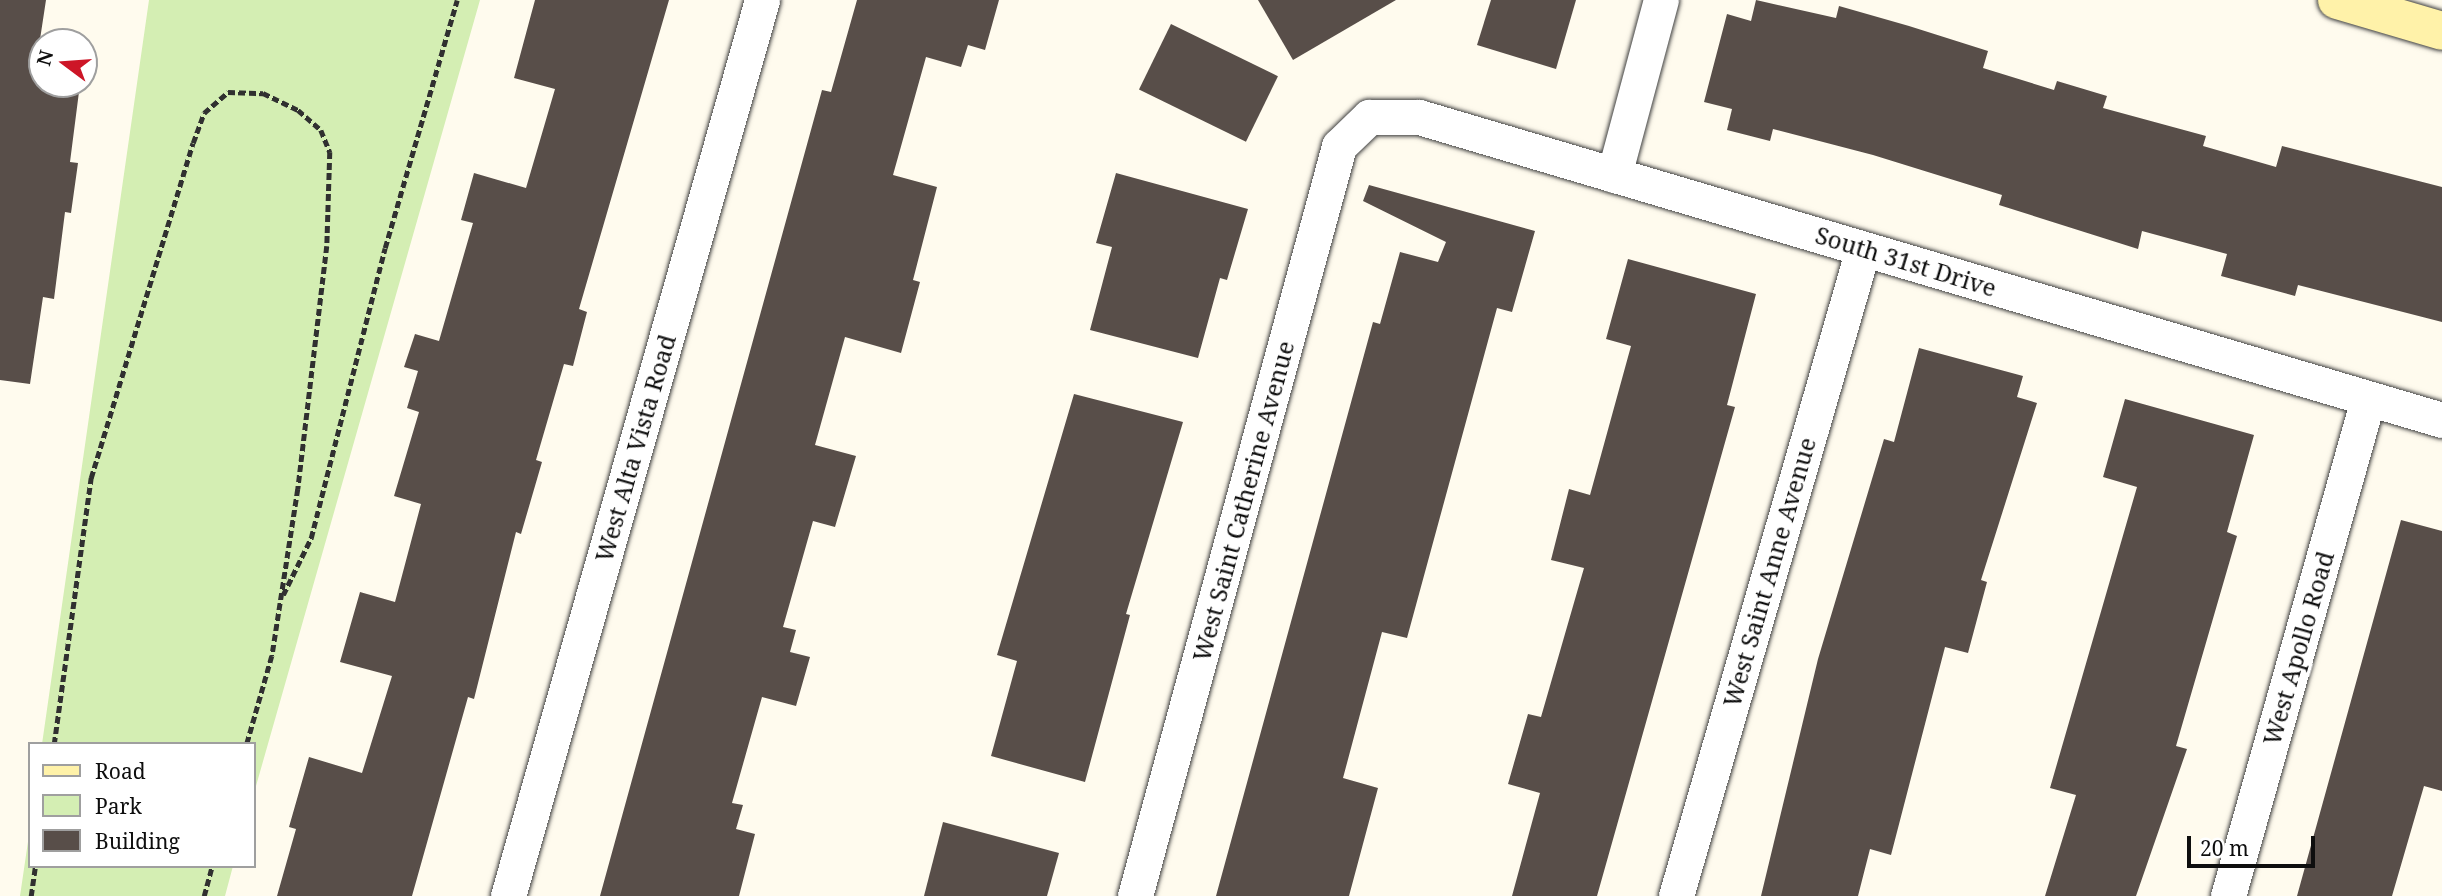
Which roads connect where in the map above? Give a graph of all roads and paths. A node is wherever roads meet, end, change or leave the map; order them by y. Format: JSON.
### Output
{"nodes":[{"id":1,"x":457,"y":0,"type":"edge"},
{"id":2,"x":762,"y":0,"type":"edge"},
{"id":3,"x":1661,"y":0,"type":"edge"},
{"id":4,"x":2337,"y":0,"type":"edge"},
{"id":5,"x":2442,"y":31,"type":"edge"},
{"id":6,"x":1369,"y":117,"type":"joint"},
{"id":7,"x":1614,"y":175,"type":"junction"},
{"id":8,"x":1863,"y":248,"type":"junction"},
{"id":9,"x":2368,"y":399,"type":"junction"},
{"id":10,"x":2442,"y":420,"type":"edge"},
{"id":11,"x":281,"y":598,"type":"junction"},
{"id":12,"x":54,"y":742,"type":"edge"},
{"id":13,"x":248,"y":742,"type":"edge"},
{"id":14,"x":36,"y":868,"type":"edge"},
{"id":15,"x":211,"y":868,"type":"edge"},
{"id":16,"x":31,"y":896,"type":"edge"},
{"id":17,"x":204,"y":896,"type":"edge"},
{"id":18,"x":509,"y":896,"type":"edge"},
{"id":19,"x":1135,"y":896,"type":"edge"},
{"id":20,"x":1676,"y":896,"type":"edge"},
{"id":21,"x":2228,"y":896,"type":"edge"}],
"edges":[{"from":1,"to":11,"type":"path"},
{"from":2,"to":18,"type":"street","name":"West Alta Vista Road"},
{"from":3,"to":7,"type":"street"},
{"from":4,"to":5,"type":"street"},
{"from":6,"to":7,"type":"street","name":"South 31st Drive"},
{"from":6,"to":19,"type":"street","name":"West Saint Catherine Avenue"},
{"from":7,"to":8,"type":"street","name":"South 31st Drive"},
{"from":8,"to":9,"type":"street","name":"South 31st Drive"},
{"from":8,"to":20,"type":"street","name":"West Saint Anne Avenue"},
{"from":9,"to":10,"type":"street","name":"South 31st Drive"},
{"from":9,"to":21,"type":"street","name":"West Apollo Road"},
{"from":11,"to":12,"type":"path"},
{"from":11,"to":13,"type":"path"},
{"from":14,"to":16,"type":"path"},
{"from":15,"to":17,"type":"path"}]}
